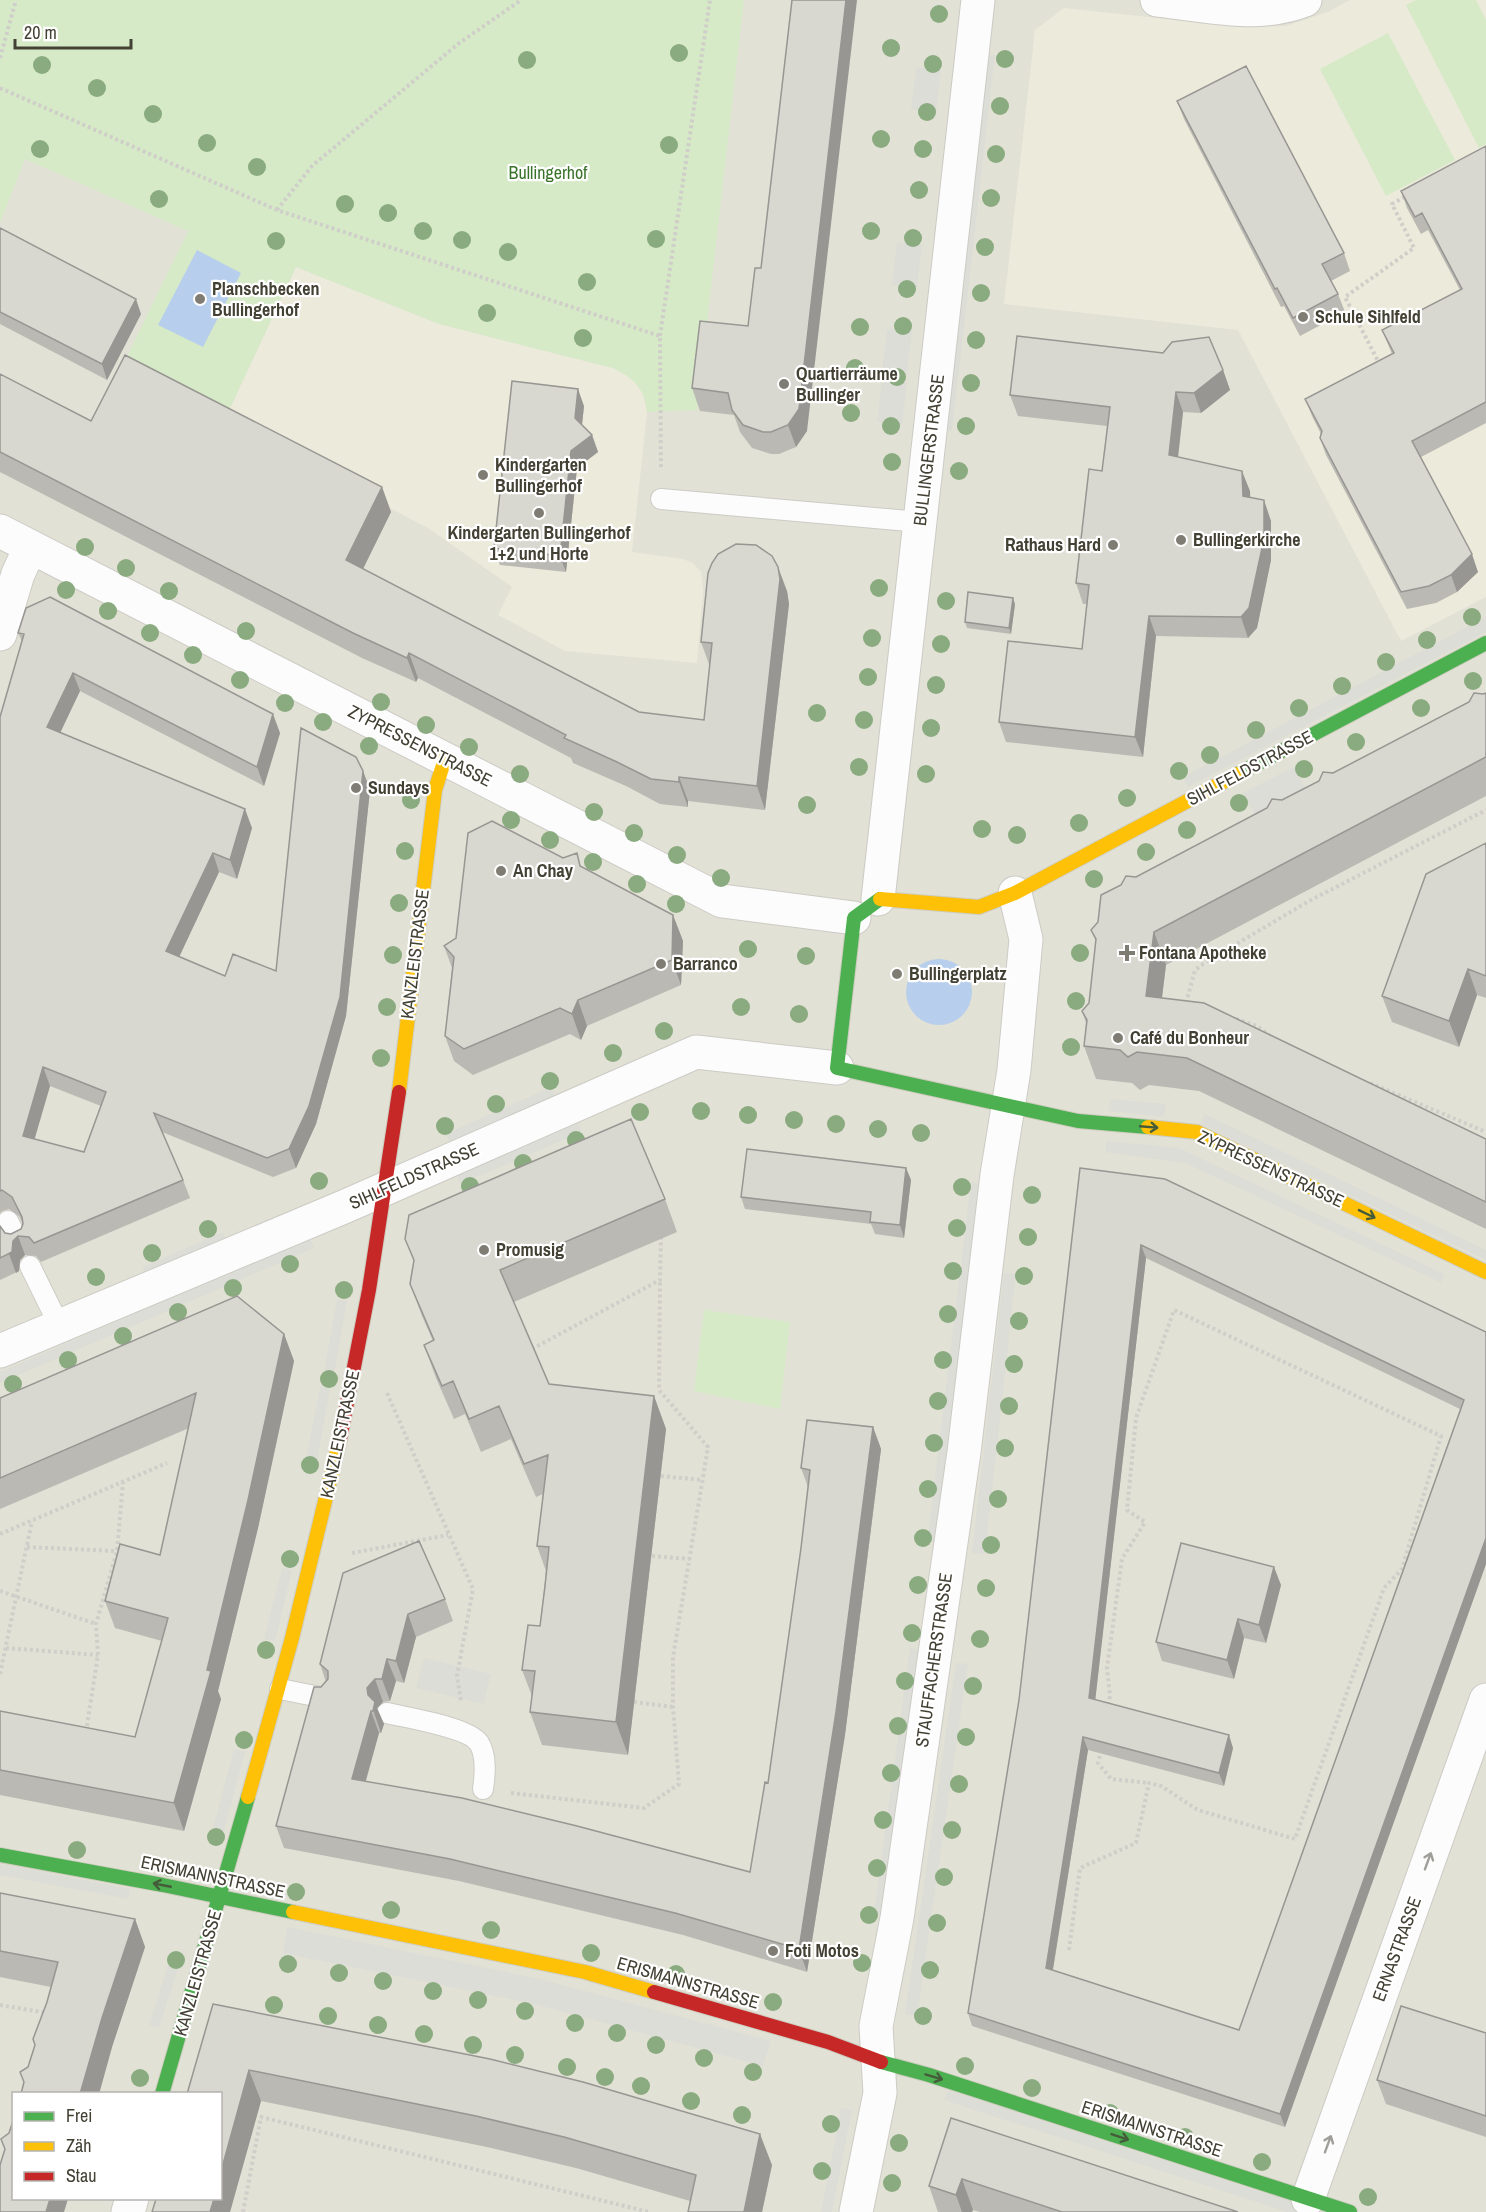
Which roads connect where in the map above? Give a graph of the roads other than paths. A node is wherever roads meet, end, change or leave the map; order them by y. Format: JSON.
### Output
{"nodes":[{"id":1,"x":978,"y":0,"type":"edge"},
{"id":2,"x":1157,"y":0,"type":"edge"},
{"id":3,"x":1305,"y":0,"type":"edge"},
{"id":4,"x":661,"y":499,"type":"road end"},
{"id":5,"x":920,"y":522,"type":"junction"},
{"id":6,"x":0,"y":531,"type":"edge"},
{"id":7,"x":30,"y":548,"type":"junction"},
{"id":8,"x":0,"y":634,"type":"edge"},
{"id":9,"x":1486,"y":643,"type":"edge"},
{"id":10,"x":445,"y":759,"type":"junction"},
{"id":11,"x":1015,"y":893,"type":"junction"},
{"id":12,"x":866,"y":909,"type":"junction"},
{"id":13,"x":837,"y":1068,"type":"junction"},
{"id":14,"x":1008,"y":1107,"type":"junction"},
{"id":15,"x":387,"y":1187,"type":"junction"},
{"id":16,"x":8,"y":1221,"type":"edge"},
{"id":17,"x":18,"y":1241,"type":"edge"},
{"id":18,"x":30,"y":1266,"type":"edge"},
{"id":19,"x":1486,"y":1272,"type":"edge"},
{"id":20,"x":59,"y":1325,"type":"junction"},
{"id":21,"x":0,"y":1351,"type":"edge"},
{"id":22,"x":280,"y":1689,"type":"junction"},
{"id":23,"x":325,"y":1698,"type":"edge"},
{"id":24,"x":1486,"y":1700,"type":"edge"},
{"id":25,"x":387,"y":1713,"type":"dead end"},
{"id":26,"x":483,"y":1789,"type":"road end"},
{"id":27,"x":0,"y":1855,"type":"edge"},
{"id":28,"x":220,"y":1897,"type":"junction"},
{"id":29,"x":878,"y":2061,"type":"junction"},
{"id":30,"x":163,"y":2092,"type":"edge"},
{"id":31,"x":1308,"y":2199,"type":"junction"},
{"id":32,"x":856,"y":2212,"type":"edge"},
{"id":33,"x":1350,"y":2212,"type":"edge"}],
"edges":[{"from":1,"to":5,"type":"street","name":"BULLINGERSTRASSE"},
{"from":2,"to":3,"type":"street"},
{"from":4,"to":5,"type":"lane"},
{"from":5,"to":12,"type":"street","name":"BULLINGERSTRASSE"},
{"from":6,"to":7,"type":"street","name":"ZYPRESSENSTRASSE"},
{"from":7,"to":8,"type":"street"},
{"from":7,"to":10,"type":"street","name":"ZYPRESSENSTRASSE"},
{"from":9,"to":11,"type":"street","name":"SIHLFELDSTRASSE"},
{"from":10,"to":12,"type":"street","name":"ZYPRESSENSTRASSE"},
{"from":10,"to":15,"type":"street","name":"KANZLEISTRASSE"},
{"from":11,"to":12,"type":"street"},
{"from":11,"to":14,"type":"street"},
{"from":12,"to":13,"type":"street"},
{"from":13,"to":14,"type":"street"},
{"from":13,"to":15,"type":"street","name":"SIHLFELDSTRASSE"},
{"from":14,"to":19,"type":"street","name":"ZYPRESSENSTRASSE","one_way":true},
{"from":14,"to":29,"type":"street","name":"STAUFFACHERSTRASSE"},
{"from":15,"to":20,"type":"street","name":"SIHLFELDSTRASSE"},
{"from":15,"to":22,"type":"street","name":"KANZLEISTRASSE"},
{"from":16,"to":17,"type":"lane"},
{"from":18,"to":20,"type":"lane"},
{"from":20,"to":21,"type":"street","name":"SIHLFELDSTRASSE"},
{"from":22,"to":23,"type":"lane"},
{"from":22,"to":28,"type":"street","name":"KANZLEISTRASSE"},
{"from":31,"to":24,"type":"street","name":"ERNASTRASSE","one_way":true},
{"from":25,"to":26,"type":"lane"},
{"from":28,"to":27,"type":"street","name":"ERISMANNSTRASSE","one_way":true},
{"from":28,"to":29,"type":"street","name":"ERISMANNSTRASSE"},
{"from":28,"to":30,"type":"street","name":"KANZLEISTRASSE"},
{"from":29,"to":31,"type":"street","name":"ERISMANNSTRASSE","one_way":true},
{"from":29,"to":32,"type":"street","name":"STAUFFACHERSTRASSE"},
{"from":31,"to":33,"type":"street","name":"ERISMANNSTRASSE"}]}
